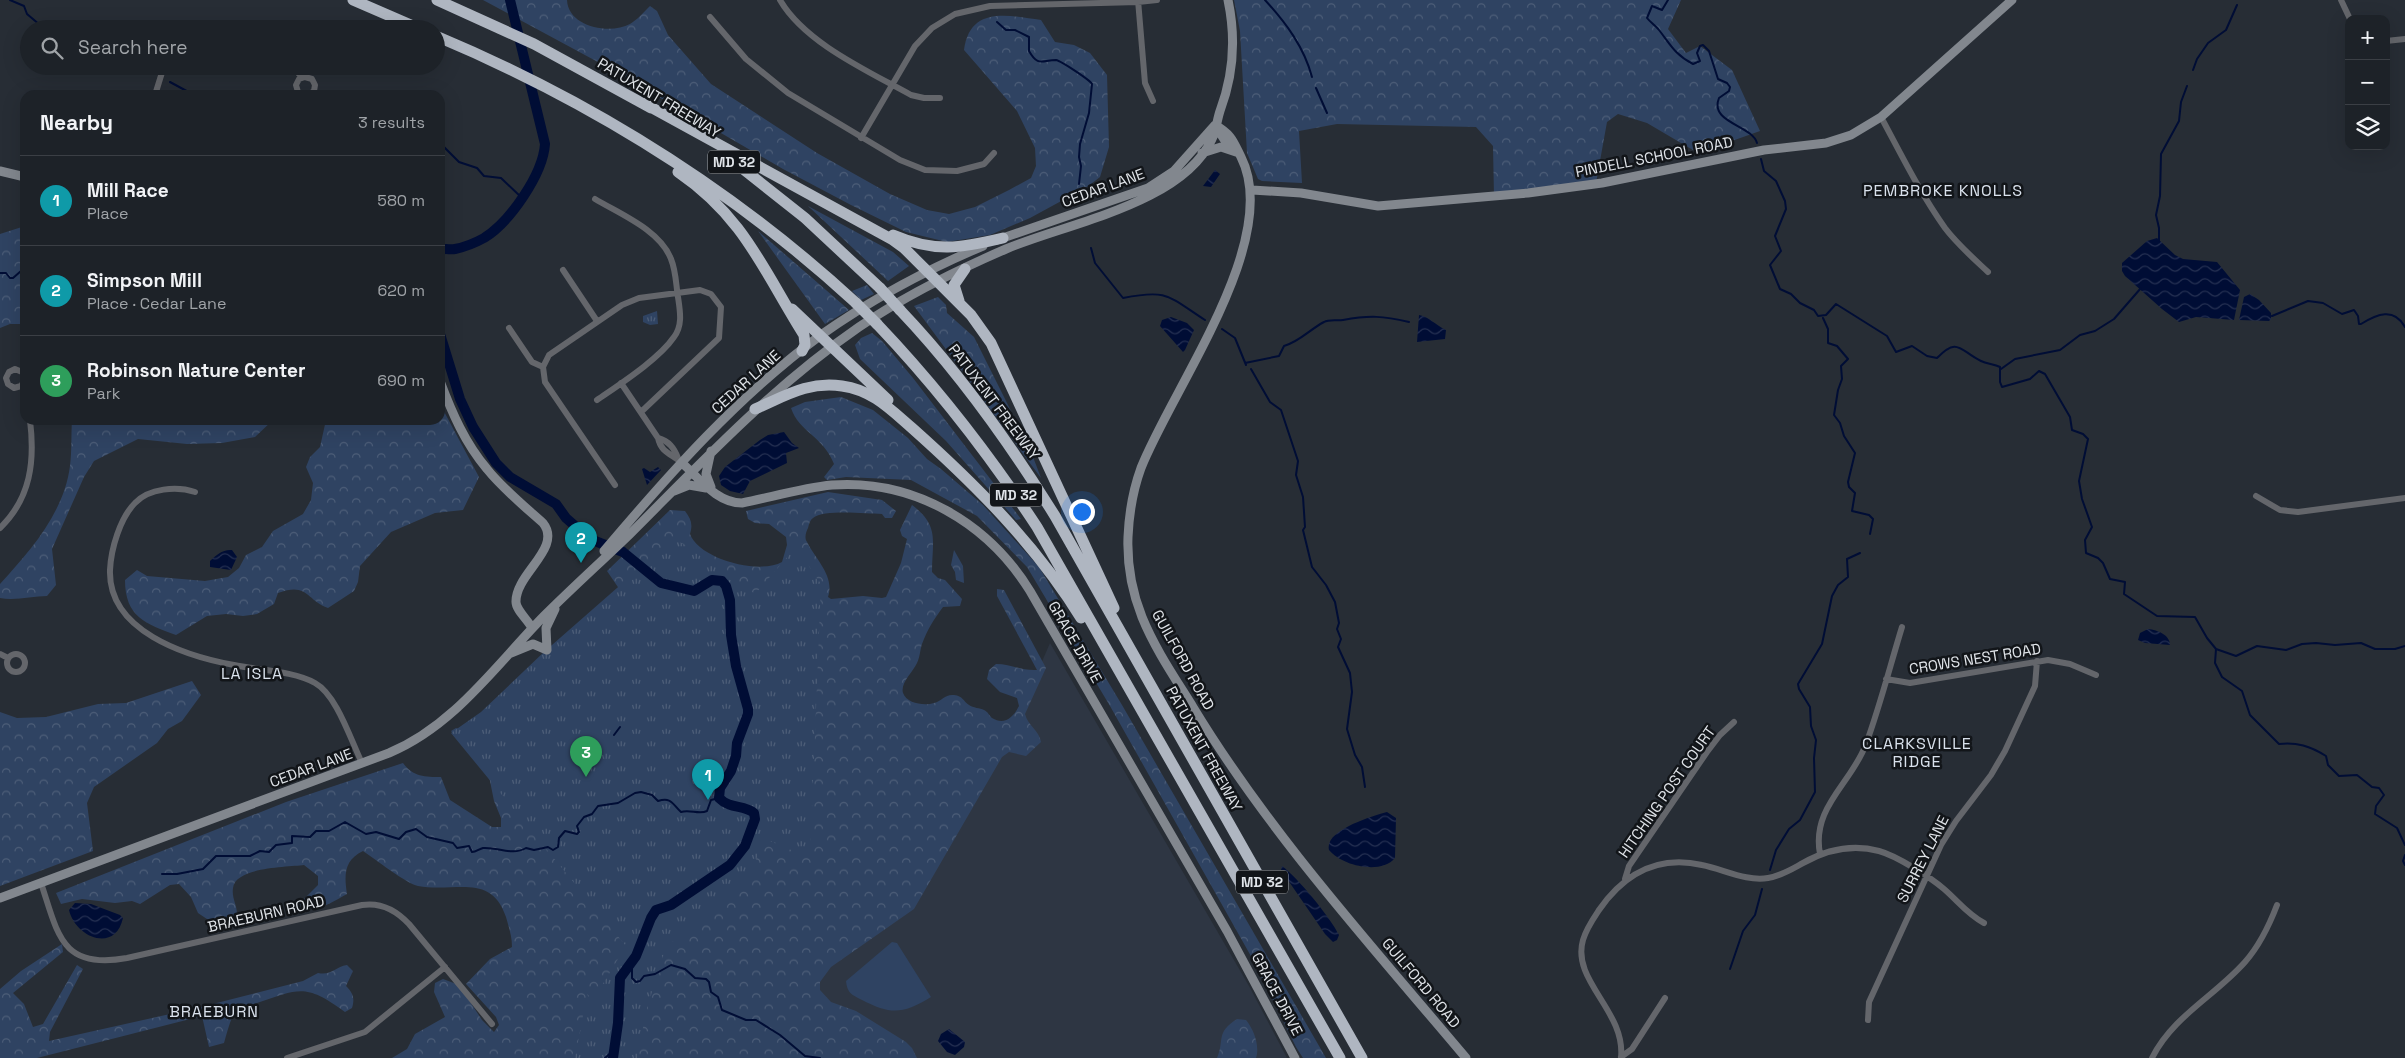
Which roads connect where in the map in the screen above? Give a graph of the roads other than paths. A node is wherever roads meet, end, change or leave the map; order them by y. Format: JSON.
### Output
{"nodes":[{"id":1,"x":353,"y":0,"type":"edge"},
{"id":2,"x":437,"y":0,"type":"edge"},
{"id":3,"x":780,"y":0,"type":"edge"},
{"id":4,"x":1157,"y":0,"type":"edge"},
{"id":5,"x":1228,"y":0,"type":"edge"},
{"id":6,"x":2012,"y":0,"type":"edge"},
{"id":7,"x":2341,"y":0,"type":"edge"},
{"id":8,"x":1138,"y":1,"type":"edge"},
{"id":9,"x":2348,"y":15,"type":"edge"},
{"id":10,"x":710,"y":17,"type":"dead end"},
{"id":11,"x":399,"y":20,"type":"edge"},
{"id":12,"x":2405,"y":39,"type":"edge"},
{"id":13,"x":445,"y":40,"type":"edge"},
{"id":14,"x":2390,"y":41,"type":"edge"},
{"id":15,"x":161,"y":75,"type":"edge"},
{"id":16,"x":302,"y":77,"type":"joint"},
{"id":17,"x":892,"y":84,"type":"junction"},
{"id":18,"x":157,"y":90,"type":"edge"},
{"id":19,"x":297,"y":90,"type":"edge"},
{"id":20,"x":313,"y":90,"type":"edge"},
{"id":21,"x":940,"y":98,"type":"dead end"},
{"id":22,"x":1153,"y":101,"type":"dead end"},
{"id":23,"x":645,"y":104,"type":"junction"},
{"id":24,"x":1881,"y":116,"type":"junction"},
{"id":25,"x":604,"y":118,"type":"junction"},
{"id":26,"x":1215,"y":125,"type":"junction"},
{"id":27,"x":861,"y":138,"type":"junction"},
{"id":28,"x":1235,"y":152,"type":"junction"},
{"id":29,"x":994,"y":153,"type":"dead end"},
{"id":30,"x":1202,"y":153,"type":"junction"},
{"id":31,"x":0,"y":171,"type":"edge"},
{"id":32,"x":20,"y":176,"type":"edge"},
{"id":33,"x":1252,"y":190,"type":"junction"},
{"id":34,"x":595,"y":199,"type":"dead end"},
{"id":35,"x":839,"y":211,"type":"junction"},
{"id":36,"x":1003,"y":238,"type":"junction"},
{"id":37,"x":965,"y":268,"type":"junction"},
{"id":38,"x":562,"y":270,"type":"dead end"},
{"id":39,"x":928,"y":271,"type":"junction"},
{"id":40,"x":1988,"y":272,"type":"dead end"},
{"id":41,"x":937,"y":282,"type":"junction"},
{"id":42,"x":677,"y":293,"type":"junction"},
{"id":43,"x":784,"y":302,"type":"junction"},
{"id":44,"x":960,"y":305,"type":"junction"},
{"id":45,"x":597,"y":321,"type":"junction"},
{"id":46,"x":509,"y":328,"type":"dead end"},
{"id":47,"x":820,"y":336,"type":"junction"},
{"id":48,"x":832,"y":347,"type":"junction"},
{"id":49,"x":802,"y":351,"type":"junction"},
{"id":50,"x":543,"y":367,"type":"junction"},
{"id":51,"x":621,"y":383,"type":"junction"},
{"id":52,"x":445,"y":393,"type":"edge"},
{"id":53,"x":597,"y":400,"type":"dead end"},
{"id":54,"x":755,"y":409,"type":"junction"},
{"id":55,"x":641,"y":412,"type":"junction"},
{"id":56,"x":31,"y":425,"type":"edge"},
{"id":57,"x":927,"y":440,"type":"junction"},
{"id":58,"x":711,"y":450,"type":"junction"},
{"id":59,"x":684,"y":464,"type":"junction"},
{"id":60,"x":615,"y":485,"type":"dead end"},
{"id":61,"x":195,"y":492,"type":"dead end"},
{"id":62,"x":670,"y":492,"type":"junction"},
{"id":63,"x":713,"y":492,"type":"junction"},
{"id":64,"x":2256,"y":496,"type":"dead end"},
{"id":65,"x":2405,"y":498,"type":"edge"},
{"id":66,"x":0,"y":528,"type":"edge"},
{"id":67,"x":624,"y":534,"type":"junction"},
{"id":68,"x":560,"y":600,"type":"junction"},
{"id":69,"x":1902,"y":627,"type":"dead end"},
{"id":70,"x":532,"y":628,"type":"junction"},
{"id":71,"x":0,"y":654,"type":"edge"},
{"id":72,"x":507,"y":655,"type":"junction"},
{"id":73,"x":8,"y":658,"type":"dead end"},
{"id":74,"x":2037,"y":661,"type":"junction"},
{"id":75,"x":2096,"y":675,"type":"dead end"},
{"id":76,"x":1886,"y":679,"type":"junction"},
{"id":77,"x":1162,"y":706,"type":"junction"},
{"id":78,"x":1734,"y":722,"type":"dead end"},
{"id":79,"x":362,"y":763,"type":"junction"},
{"id":80,"x":1197,"y":808,"type":"junction"},
{"id":81,"x":1820,"y":854,"type":"junction"},
{"id":82,"x":1926,"y":877,"type":"junction"},
{"id":83,"x":1625,"y":879,"type":"junction"},
{"id":84,"x":41,"y":882,"type":"junction"},
{"id":85,"x":0,"y":898,"type":"edge"},
{"id":86,"x":2277,"y":905,"type":"dead end"},
{"id":87,"x":1984,"y":923,"type":"dead end"},
{"id":88,"x":445,"y":967,"type":"junction"},
{"id":89,"x":1665,"y":998,"type":"dead end"},
{"id":90,"x":1868,"y":1020,"type":"dead end"},
{"id":91,"x":492,"y":1024,"type":"dead end"},
{"id":92,"x":287,"y":1058,"type":"edge"},
{"id":93,"x":1295,"y":1058,"type":"edge"},
{"id":94,"x":1340,"y":1058,"type":"edge"},
{"id":95,"x":1362,"y":1058,"type":"edge"},
{"id":96,"x":1466,"y":1058,"type":"edge"},
{"id":97,"x":1621,"y":1058,"type":"edge"},
{"id":98,"x":2152,"y":1058,"type":"edge"}],
"edges":[{"from":1,"to":11,"type":"highway"},
{"from":2,"to":23,"type":"highway","name":"PATUXENT FREEWAY","number":"MD 32"},
{"from":3,"to":17,"type":"street"},
{"from":4,"to":8,"type":"street"},
{"from":5,"to":26,"type":"main road"},
{"from":6,"to":24,"type":"main road","name":"PINDELL SCHOOL ROAD"},
{"from":7,"to":9,"type":"street"},
{"from":8,"to":17,"type":"street"},
{"from":8,"to":22,"type":"street"},
{"from":10,"to":27,"type":"street"},
{"from":12,"to":14,"type":"street"},
{"from":13,"to":25,"type":"highway","number":"MD 32"},
{"from":15,"to":18,"type":"street"},
{"from":16,"to":19,"type":"street"},
{"from":16,"to":20,"type":"street"},
{"from":17,"to":21,"type":"street"},
{"from":17,"to":27,"type":"street"},
{"from":23,"to":35,"type":"highway"},
{"from":23,"to":77,"type":"highway","name":"PATUXENT FREEWAY","number":"MD 32","bridge":true},
{"from":24,"to":33,"type":"main road","name":"PINDELL SCHOOL ROAD"},
{"from":24,"to":40,"type":"street"},
{"from":25,"to":43,"type":"highway"},
{"from":25,"to":80,"type":"highway","number":"MD 32","bridge":true},
{"from":26,"to":28,"type":"main road","name":"GUILFORD ROAD"},
{"from":26,"to":30,"type":"main road","name":"CEDAR LANE"},
{"from":26,"to":36,"type":"main road","name":"CEDAR LANE"},
{"from":27,"to":29,"type":"street"},
{"from":28,"to":30,"type":"main road"},
{"from":28,"to":33,"type":"main road","name":"GUILFORD ROAD"},
{"from":30,"to":37,"type":"main road","name":"CEDAR LANE"},
{"from":31,"to":32,"type":"main road"},
{"from":33,"to":96,"type":"main road","name":"GUILFORD ROAD"},
{"from":34,"to":42,"type":"street"},
{"from":35,"to":36,"type":"highway"},
{"from":35,"to":39,"type":"highway"},
{"from":36,"to":39,"type":"main road","name":"CEDAR LANE"},
{"from":37,"to":41,"type":"main road","name":"CEDAR LANE"},
{"from":37,"to":44,"type":"highway"},
{"from":38,"to":45,"type":"street"},
{"from":39,"to":41,"type":"highway"},
{"from":39,"to":47,"type":"main road","name":"CEDAR LANE"},
{"from":41,"to":44,"type":"highway"},
{"from":41,"to":48,"type":"main road","name":"CEDAR LANE"},
{"from":42,"to":45,"type":"street"},
{"from":42,"to":51,"type":"street"},
{"from":42,"to":55,"type":"street"},
{"from":43,"to":47,"type":"highway"},
{"from":43,"to":49,"type":"highway"},
{"from":44,"to":77,"type":"highway"},
{"from":45,"to":50,"type":"street"},
{"from":46,"to":50,"type":"street"},
{"from":47,"to":48,"type":"highway"},
{"from":47,"to":49,"type":"main road","name":"CEDAR LANE"},
{"from":47,"to":59,"type":"main road"},
{"from":48,"to":54,"type":"main road","name":"CEDAR LANE"},
{"from":48,"to":57,"type":"highway"},
{"from":49,"to":59,"type":"main road","name":"CEDAR LANE"},
{"from":50,"to":60,"type":"street"},
{"from":51,"to":53,"type":"street"},
{"from":51,"to":55,"type":"street"},
{"from":52,"to":70,"type":"main road"},
{"from":54,"to":57,"type":"highway"},
{"from":54,"to":58,"type":"main road","name":"CEDAR LANE"},
{"from":55,"to":59,"type":"street"},
{"from":56,"to":66,"type":"street"},
{"from":57,"to":80,"type":"highway"},
{"from":58,"to":59,"type":"main road","name":"CEDAR LANE"},
{"from":58,"to":63,"type":"main road"},
{"from":59,"to":62,"type":"main road","name":"CEDAR LANE"},
{"from":59,"to":63,"type":"main road","name":"GRACE DRIVE"},
{"from":59,"to":67,"type":"main road","name":"CEDAR LANE"},
{"from":61,"to":79,"type":"street"},
{"from":62,"to":63,"type":"main road"},
{"from":62,"to":67,"type":"main road","name":"CEDAR LANE"},
{"from":63,"to":93,"type":"main road","name":"GRACE DRIVE"},
{"from":64,"to":65,"type":"street"},
{"from":67,"to":68,"type":"main road","name":"CEDAR LANE"},
{"from":68,"to":70,"type":"main road","name":"CEDAR LANE"},
{"from":68,"to":72,"type":"main road"},
{"from":69,"to":76,"type":"street"},
{"from":70,"to":72,"type":"main road","name":"CEDAR LANE"},
{"from":71,"to":73,"type":"street"},
{"from":72,"to":79,"type":"main road","name":"CEDAR LANE"},
{"from":74,"to":75,"type":"street","name":"CROWS NEST ROAD"},
{"from":74,"to":76,"type":"street","name":"CROWS NEST ROAD"},
{"from":74,"to":82,"type":"street","name":"SURREY LANE"},
{"from":76,"to":81,"type":"street"},
{"from":77,"to":95,"type":"highway","name":"PATUXENT FREEWAY","number":"MD 32"},
{"from":78,"to":83,"type":"street","name":"HITCHING POST COURT"},
{"from":79,"to":84,"type":"main road","name":"CEDAR LANE"},
{"from":80,"to":94,"type":"highway","number":"MD 32"},
{"from":81,"to":82,"type":"street"},
{"from":81,"to":83,"type":"street"},
{"from":82,"to":87,"type":"street"},
{"from":82,"to":90,"type":"street","name":"SURREY LANE"},
{"from":83,"to":97,"type":"street"},
{"from":84,"to":85,"type":"main road","name":"CEDAR LANE"},
{"from":84,"to":88,"type":"street","name":"BRAEBURN ROAD"},
{"from":86,"to":98,"type":"street"},
{"from":88,"to":91,"type":"street","name":"BRAEBURN ROAD"},
{"from":88,"to":92,"type":"street"},
{"from":89,"to":97,"type":"street"}]}
